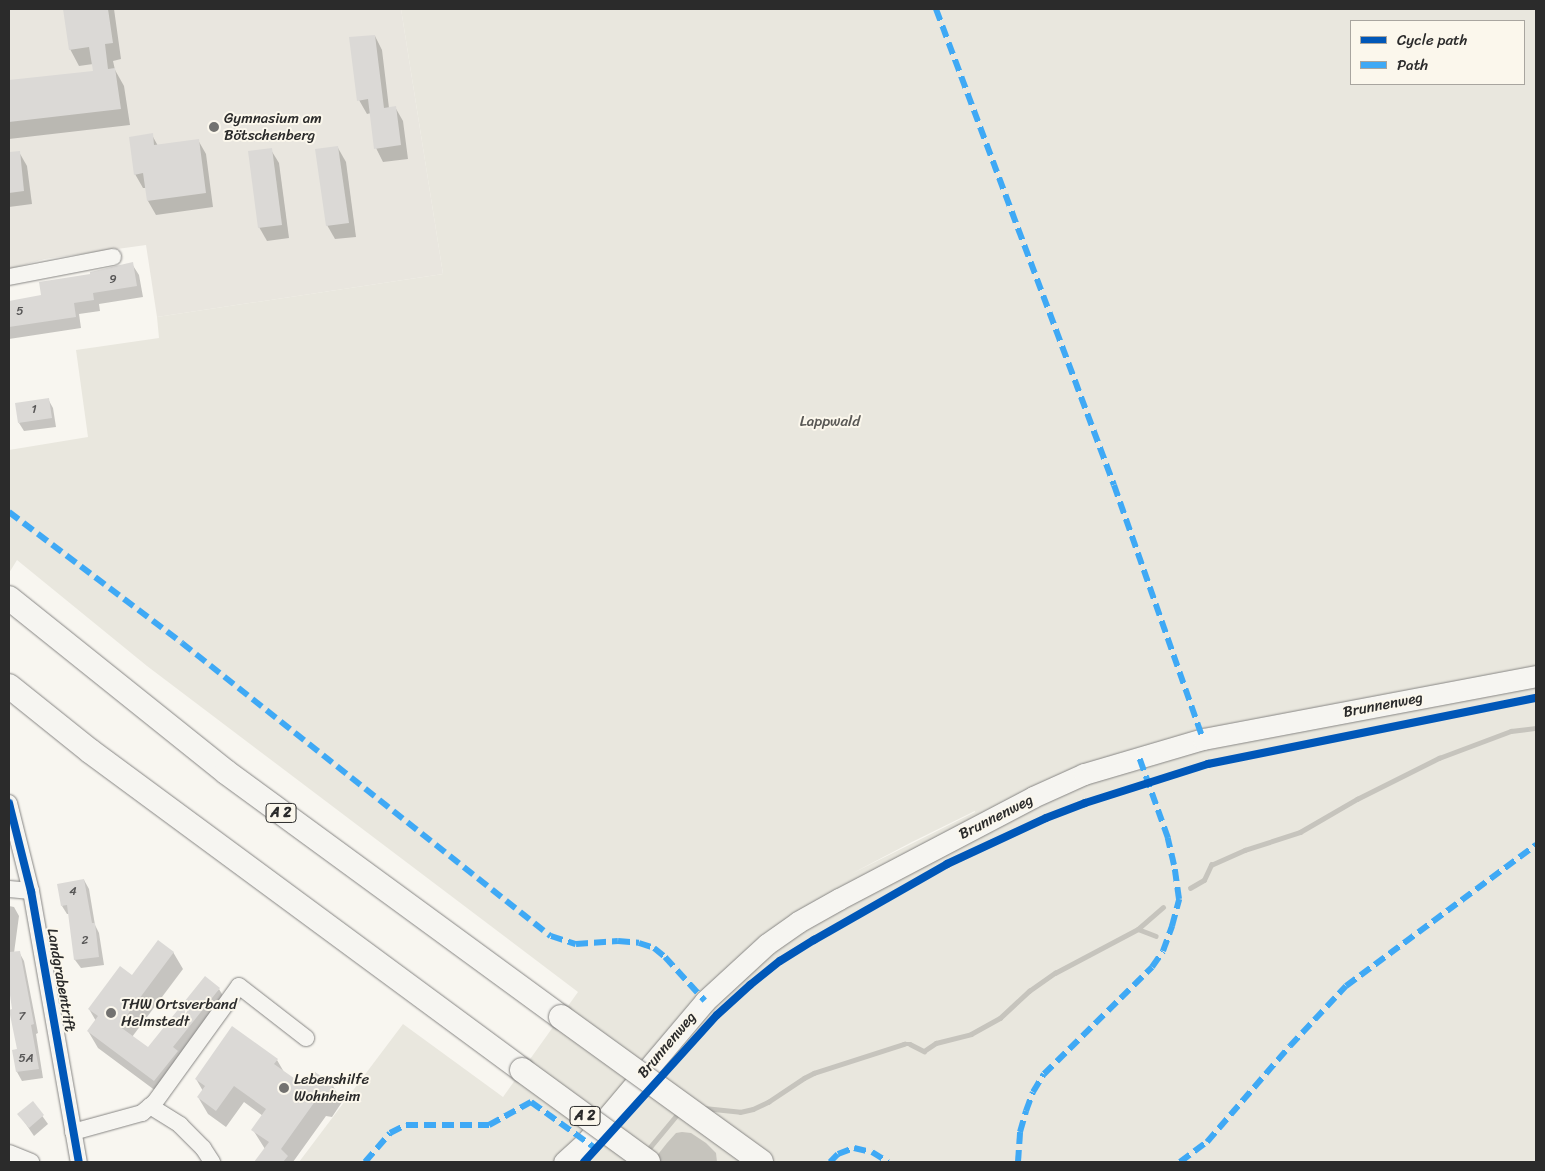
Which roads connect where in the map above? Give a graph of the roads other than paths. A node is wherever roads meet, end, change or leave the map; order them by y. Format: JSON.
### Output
{"nodes":[{"id":1,"x":113,"y":257,"type":"dead end"},
{"id":2,"x":9,"y":277,"type":"edge"},
{"id":3,"x":9,"y":598,"type":"edge"},
{"id":4,"x":1536,"y":676,"type":"edge"},
{"id":5,"x":9,"y":686,"type":"edge"},
{"id":6,"x":9,"y":803,"type":"edge"},
{"id":7,"x":9,"y":889,"type":"edge"},
{"id":8,"x":31,"y":891,"type":"junction"},
{"id":9,"x":306,"y":1038,"type":"dead end"},
{"id":10,"x":150,"y":1106,"type":"junction"},
{"id":11,"x":73,"y":1132,"type":"junction"},
{"id":12,"x":9,"y":1153,"type":"edge"},
{"id":13,"x":31,"y":1162,"type":"edge"},
{"id":14,"x":79,"y":1162,"type":"edge"},
{"id":15,"x":212,"y":1162,"type":"edge"},
{"id":16,"x":564,"y":1162,"type":"edge"},
{"id":17,"x":648,"y":1162,"type":"edge"},
{"id":18,"x":761,"y":1162,"type":"edge"}],
"edges":[{"from":1,"to":2,"type":"street"},
{"from":3,"to":18,"type":"highway","number":"A 2","bridge":true},
{"from":4,"to":16,"type":"main road","name":"Brunnenweg"},
{"from":5,"to":17,"type":"highway","number":"A 2","bridge":true},
{"from":6,"to":8,"type":"street","name":"Landgrabentrift"},
{"from":7,"to":8,"type":"street"},
{"from":8,"to":11,"type":"street","name":"Landgrabentrift"},
{"from":9,"to":10,"type":"street"},
{"from":10,"to":11,"type":"street"},
{"from":10,"to":15,"type":"street"},
{"from":11,"to":14,"type":"street","name":"Landgrabentrift"},
{"from":12,"to":13,"type":"street"}]}
